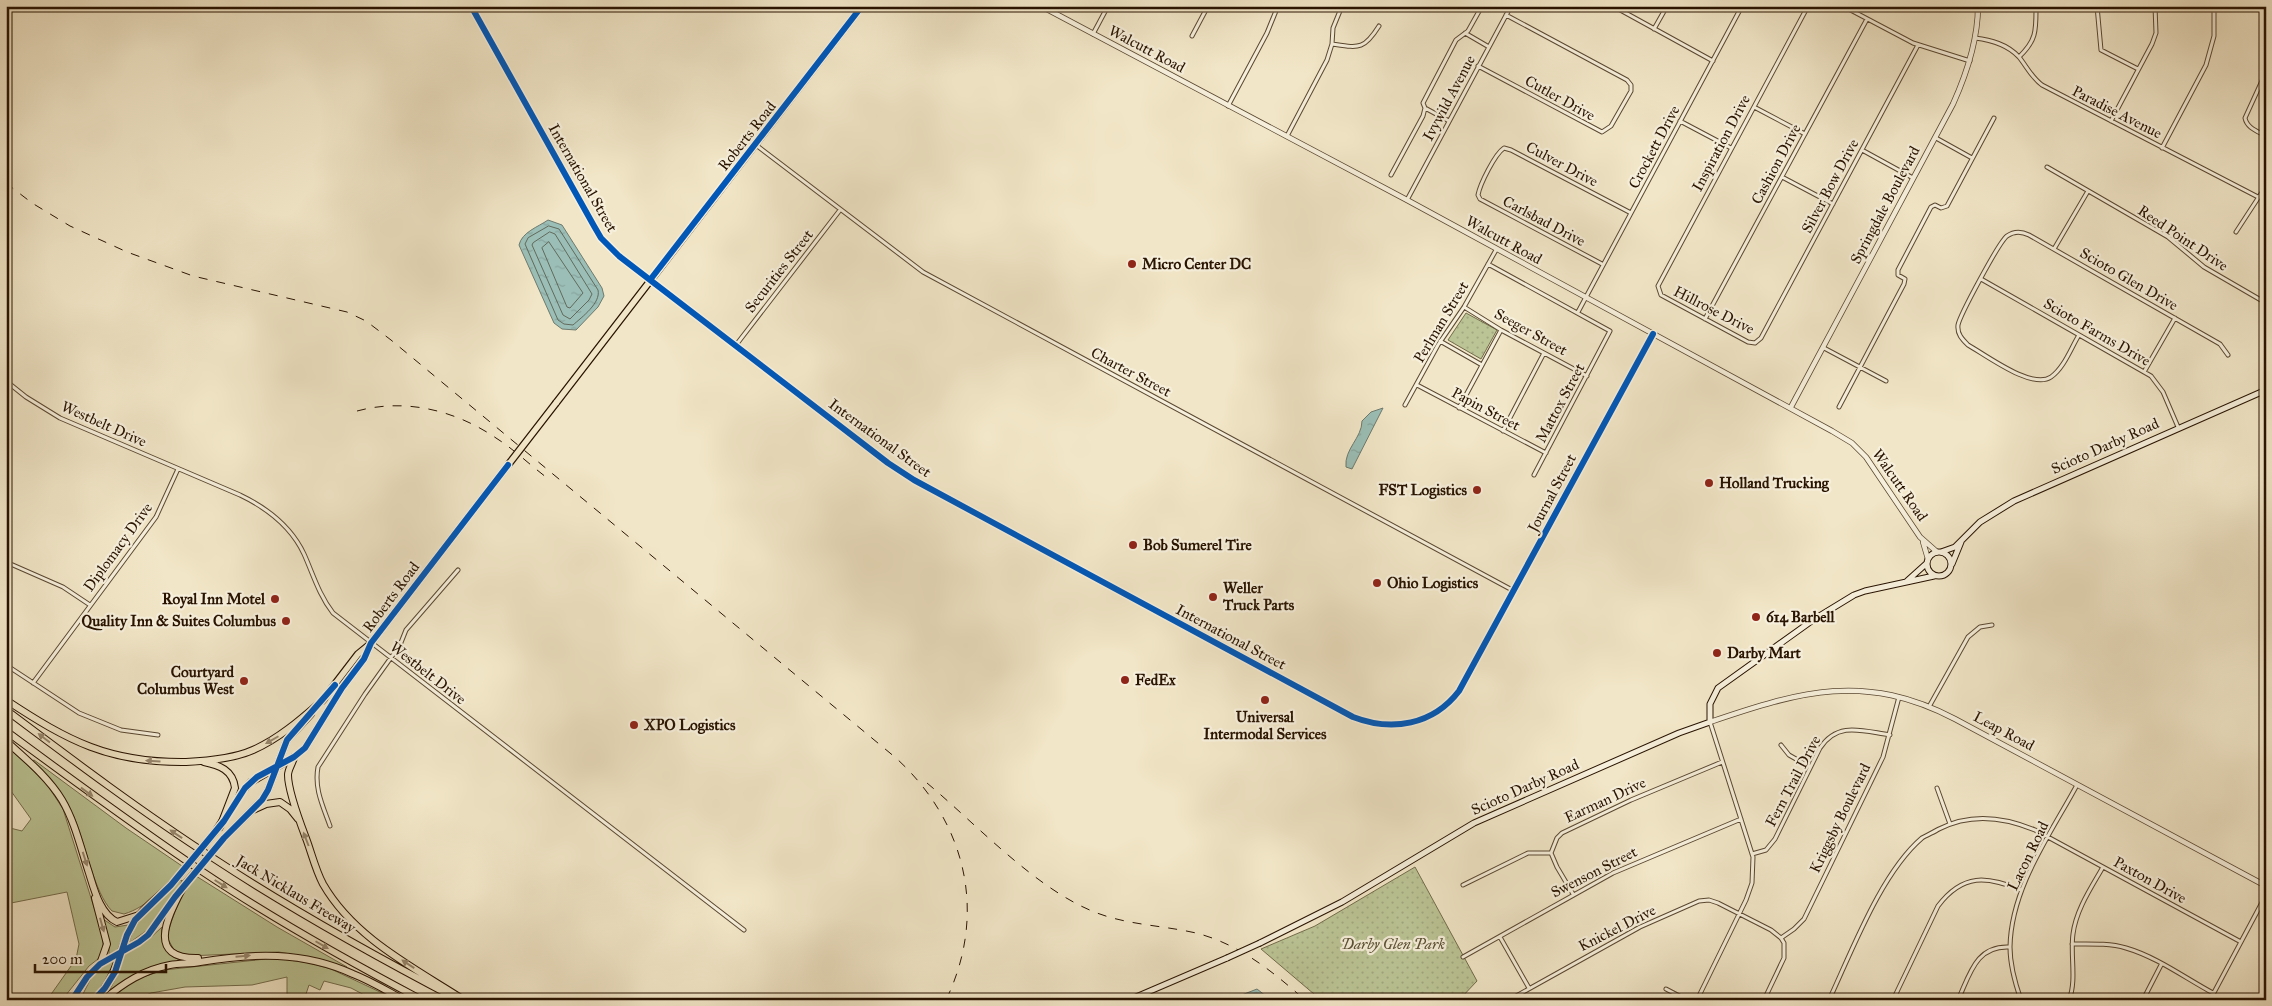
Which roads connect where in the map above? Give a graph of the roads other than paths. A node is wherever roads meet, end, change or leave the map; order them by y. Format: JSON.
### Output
{"nodes":[{"id":1,"x":471,"y":6,"type":"edge"},
{"id":2,"x":862,"y":6,"type":"edge"},
{"id":3,"x":1041,"y":6,"type":"edge"},
{"id":4,"x":1108,"y":6,"type":"edge"},
{"id":5,"x":1208,"y":6,"type":"edge"},
{"id":6,"x":1278,"y":6,"type":"edge"},
{"id":7,"x":1342,"y":6,"type":"edge"},
{"id":8,"x":1482,"y":6,"type":"edge"},
{"id":9,"x":1511,"y":6,"type":"edge"},
{"id":10,"x":1613,"y":6,"type":"edge"},
{"id":11,"x":1667,"y":6,"type":"edge"},
{"id":12,"x":1742,"y":6,"type":"edge"},
{"id":13,"x":1808,"y":6,"type":"edge"},
{"id":14,"x":1843,"y":6,"type":"edge"},
{"id":15,"x":1978,"y":6,"type":"edge"},
{"id":16,"x":2036,"y":6,"type":"edge"},
{"id":17,"x":2097,"y":6,"type":"edge"},
{"id":18,"x":2156,"y":6,"type":"edge"},
{"id":19,"x":2214,"y":6,"type":"edge"},
{"id":20,"x":1506,"y":15,"type":"junction"},
{"id":21,"x":1867,"y":19,"type":"junction"},
{"id":22,"x":1379,"y":26,"type":"dead end"},
{"id":23,"x":1654,"y":29,"type":"junction"},
{"id":24,"x":1465,"y":33,"type":"junction"},
{"id":25,"x":1093,"y":35,"type":"junction"},
{"id":26,"x":1192,"y":36,"type":"dead end"},
{"id":27,"x":1975,"y":38,"type":"junction"},
{"id":28,"x":1332,"y":44,"type":"junction"},
{"id":29,"x":1918,"y":45,"type":"junction"},
{"id":30,"x":1489,"y":47,"type":"junction"},
{"id":31,"x":2019,"y":57,"type":"junction"},
{"id":32,"x":1713,"y":60,"type":"junction"},
{"id":33,"x":1970,"y":61,"type":"junction"},
{"id":34,"x":1478,"y":66,"type":"junction"},
{"id":35,"x":2138,"y":70,"type":"junction"},
{"id":36,"x":2266,"y":72,"type":"edge"},
{"id":37,"x":1228,"y":106,"type":"junction"},
{"id":38,"x":1754,"y":107,"type":"junction"},
{"id":39,"x":1425,"y":108,"type":"junction"},
{"id":40,"x":1994,"y":118,"type":"dead end"},
{"id":41,"x":1449,"y":121,"type":"junction"},
{"id":42,"x":1680,"y":121,"type":"junction"},
{"id":43,"x":2111,"y":121,"type":"junction"},
{"id":44,"x":1805,"y":134,"type":"junction"},
{"id":45,"x":1287,"y":136,"type":"junction"},
{"id":46,"x":2266,"y":136,"type":"edge"},
{"id":47,"x":1936,"y":138,"type":"junction"},
{"id":48,"x":756,"y":145,"type":"junction"},
{"id":49,"x":1731,"y":148,"type":"junction"},
{"id":50,"x":2162,"y":148,"type":"junction"},
{"id":51,"x":1862,"y":150,"type":"junction"},
{"id":52,"x":1972,"y":158,"type":"junction"},
{"id":53,"x":2047,"y":167,"type":"dead end"},
{"id":54,"x":1391,"y":176,"type":"dead end"},
{"id":55,"x":1782,"y":176,"type":"junction"},
{"id":56,"x":1914,"y":178,"type":"junction"},
{"id":57,"x":2266,"y":186,"type":"edge"},
{"id":58,"x":2088,"y":191,"type":"junction"},
{"id":59,"x":1478,"y":195,"type":"joint"},
{"id":60,"x":2258,"y":197,"type":"junction"},
{"id":61,"x":1407,"y":200,"type":"junction"},
{"id":62,"x":1833,"y":204,"type":"junction"},
{"id":63,"x":840,"y":210,"type":"junction"},
{"id":64,"x":1631,"y":213,"type":"junction"},
{"id":65,"x":2236,"y":232,"type":"dead end"},
{"id":66,"x":2054,"y":249,"type":"junction"},
{"id":67,"x":1496,"y":250,"type":"junction"},
{"id":68,"x":1488,"y":264,"type":"junction"},
{"id":69,"x":1602,"y":264,"type":"junction"},
{"id":70,"x":1982,"y":279,"type":"junction"},
{"id":71,"x":650,"y":280,"type":"junction"},
{"id":72,"x":1658,"y":291,"type":"joint"},
{"id":73,"x":1585,"y":298,"type":"junction"},
{"id":74,"x":2266,"y":303,"type":"edge"},
{"id":75,"x":1464,"y":307,"type":"junction"},
{"id":76,"x":1578,"y":312,"type":"junction"},
{"id":77,"x":2175,"y":318,"type":"junction"},
{"id":78,"x":1705,"y":319,"type":"junction"},
{"id":79,"x":1501,"y":330,"type":"junction"},
{"id":80,"x":1653,"y":334,"type":"junction"},
{"id":81,"x":2079,"y":335,"type":"junction"},
{"id":82,"x":1762,"y":338,"type":"joint"},
{"id":83,"x":1440,"y":341,"type":"junction"},
{"id":84,"x":736,"y":346,"type":"junction"},
{"id":85,"x":1824,"y":348,"type":"junction"},
{"id":86,"x":1544,"y":353,"type":"junction"},
{"id":87,"x":2228,"y":355,"type":"dead end"},
{"id":88,"x":1482,"y":365,"type":"junction"},
{"id":89,"x":1860,"y":367,"type":"junction"},
{"id":90,"x":2144,"y":372,"type":"junction"},
{"id":91,"x":1587,"y":376,"type":"junction"},
{"id":92,"x":6,"y":381,"type":"edge"},
{"id":93,"x":1886,"y":381,"type":"dead end"},
{"id":94,"x":1416,"y":384,"type":"junction"},
{"id":95,"x":2266,"y":390,"type":"edge"},
{"id":96,"x":1406,"y":405,"type":"dead end"},
{"id":97,"x":1791,"y":407,"type":"junction"},
{"id":98,"x":1839,"y":407,"type":"dead end"},
{"id":99,"x":1459,"y":408,"type":"junction"},
{"id":100,"x":2178,"y":427,"type":"junction"},
{"id":101,"x":1503,"y":430,"type":"junction"},
{"id":102,"x":1546,"y":453,"type":"junction"},
{"id":103,"x":178,"y":469,"type":"junction"},
{"id":104,"x":1534,"y":475,"type":"dead end"},
{"id":105,"x":1920,"y":536,"type":"junction"},
{"id":106,"x":1963,"y":540,"type":"junction"},
{"id":107,"x":1939,"y":552,"type":"junction"},
{"id":108,"x":1927,"y":561,"type":"junction"},
{"id":109,"x":6,"y":562,"type":"edge"},
{"id":110,"x":1952,"y":564,"type":"junction"},
{"id":111,"x":458,"y":570,"type":"dead end"},
{"id":112,"x":1934,"y":576,"type":"junction"},
{"id":113,"x":1905,"y":583,"type":"junction"},
{"id":114,"x":1514,"y":591,"type":"junction"},
{"id":115,"x":90,"y":605,"type":"junction"},
{"id":116,"x":1992,"y":625,"type":"dead end"},
{"id":117,"x":371,"y":643,"type":"junction"},
{"id":118,"x":390,"y":658,"type":"junction"},
{"id":119,"x":6,"y":665,"type":"edge"},
{"id":120,"x":1475,"y":665,"type":"joint"},
{"id":121,"x":33,"y":683,"type":"junction"},
{"id":122,"x":1899,"y":696,"type":"junction"},
{"id":123,"x":6,"y":700,"type":"edge"},
{"id":124,"x":324,"y":700,"type":"junction"},
{"id":125,"x":1930,"y":706,"type":"junction"},
{"id":126,"x":6,"y":710,"type":"edge"},
{"id":127,"x":1710,"y":722,"type":"junction"},
{"id":128,"x":6,"y":731,"type":"edge"},
{"id":129,"x":158,"y":735,"type":"dead end"},
{"id":130,"x":1890,"y":735,"type":"junction"},
{"id":131,"x":6,"y":741,"type":"edge"},
{"id":132,"x":1781,"y":745,"type":"dead end"},
{"id":133,"x":294,"y":757,"type":"junction"},
{"id":134,"x":201,"y":761,"type":"junction"},
{"id":135,"x":1722,"y":762,"type":"junction"},
{"id":136,"x":277,"y":767,"type":"junction"},
{"id":137,"x":1810,"y":767,"type":"junction"},
{"id":138,"x":2078,"y":785,"type":"junction"},
{"id":139,"x":1937,"y":788,"type":"dead end"},
{"id":140,"x":255,"y":809,"type":"junction"},
{"id":141,"x":1741,"y":819,"type":"junction"},
{"id":142,"x":300,"y":822,"type":"junction"},
{"id":143,"x":1950,"y":824,"type":"junction"},
{"id":144,"x":330,"y":826,"type":"dead end"},
{"id":145,"x":218,"y":829,"type":"junction"},
{"id":146,"x":2049,"y":838,"type":"junction"},
{"id":147,"x":1552,"y":853,"type":"junction"},
{"id":148,"x":1752,"y":854,"type":"junction"},
{"id":149,"x":2102,"y":867,"type":"junction"},
{"id":150,"x":2266,"y":874,"type":"edge"},
{"id":151,"x":93,"y":884,"type":"junction"},
{"id":152,"x":184,"y":885,"type":"junction"},
{"id":153,"x":1463,"y":885,"type":"dead end"},
{"id":154,"x":2263,"y":885,"type":"edge"},
{"id":155,"x":2021,"y":890,"type":"junction"},
{"id":156,"x":1573,"y":894,"type":"junction"},
{"id":157,"x":2266,"y":895,"type":"edge"},
{"id":158,"x":1739,"y":914,"type":"junction"},
{"id":159,"x":139,"y":915,"type":"junction"},
{"id":160,"x":744,"y":930,"type":"dead end"},
{"id":161,"x":1500,"y":937,"type":"junction"},
{"id":162,"x":1781,"y":938,"type":"junction"},
{"id":163,"x":2241,"y":942,"type":"junction"},
{"id":164,"x":2072,"y":944,"type":"junction"},
{"id":165,"x":2010,"y":947,"type":"junction"},
{"id":166,"x":122,"y":952,"type":"junction"},
{"id":167,"x":1463,"y":956,"type":"dead end"},
{"id":168,"x":209,"y":960,"type":"junction"},
{"id":169,"x":100,"y":964,"type":"junction"},
{"id":170,"x":2162,"y":965,"type":"junction"},
{"id":171,"x":1529,"y":988,"type":"junction"},
{"id":172,"x":1666,"y":989,"type":"dead end"},
{"id":173,"x":2213,"y":993,"type":"junction"},
{"id":174,"x":6,"y":996,"type":"edge"},
{"id":175,"x":7,"y":1000,"type":"edge"},
{"id":176,"x":72,"y":1000,"type":"edge"},
{"id":177,"x":94,"y":1000,"type":"edge"},
{"id":178,"x":103,"y":1000,"type":"edge"},
{"id":179,"x":404,"y":1000,"type":"edge"},
{"id":180,"x":422,"y":1000,"type":"edge"},
{"id":181,"x":459,"y":1000,"type":"edge"},
{"id":182,"x":464,"y":1000,"type":"edge"},
{"id":183,"x":1129,"y":1000,"type":"edge"},
{"id":184,"x":1509,"y":1000,"type":"edge"},
{"id":185,"x":1687,"y":1000,"type":"edge"},
{"id":186,"x":1697,"y":1000,"type":"edge"},
{"id":187,"x":1764,"y":1000,"type":"edge"},
{"id":188,"x":1829,"y":1000,"type":"edge"},
{"id":189,"x":1893,"y":1000,"type":"edge"},
{"id":190,"x":1958,"y":1000,"type":"edge"},
{"id":191,"x":2021,"y":1000,"type":"edge"},
{"id":192,"x":2069,"y":1000,"type":"edge"},
{"id":193,"x":2143,"y":1000,"type":"edge"},
{"id":194,"x":2210,"y":1000,"type":"edge"}],
"edges":[{"from":1,"to":71,"type":"street","name":"International Street"},
{"from":2,"to":48,"type":"main road","name":"Roberts Road"},
{"from":3,"to":25,"type":"street","name":"Walcutt Road"},
{"from":4,"to":25,"type":"street"},
{"from":5,"to":26,"type":"street"},
{"from":6,"to":37,"type":"street"},
{"from":7,"to":28,"type":"street"},
{"from":8,"to":24,"type":"street"},
{"from":9,"to":20,"type":"street","name":"Ivywild Avenue"},
{"from":10,"to":23,"type":"street"},
{"from":11,"to":23,"type":"street"},
{"from":12,"to":32,"type":"street","name":"Crockett Drive"},
{"from":13,"to":38,"type":"street","name":"Inspiration Drive"},
{"from":14,"to":21,"type":"street"},
{"from":15,"to":27,"type":"street","name":"Springdale Boulevard"},
{"from":16,"to":31,"type":"street"},
{"from":17,"to":35,"type":"street"},
{"from":18,"to":35,"type":"street"},
{"from":19,"to":50,"type":"street"},
{"from":20,"to":30,"type":"street","name":"Ivywild Avenue"},
{"from":20,"to":34,"type":"street","name":"Cutler Drive"},
{"from":21,"to":29,"type":"street"},
{"from":21,"to":44,"type":"street","name":"Cashion Drive"},
{"from":22,"to":28,"type":"street"},
{"from":23,"to":32,"type":"street"},
{"from":24,"to":30,"type":"street"},
{"from":24,"to":39,"type":"street"},
{"from":25,"to":37,"type":"street","name":"Walcutt Road"},
{"from":27,"to":31,"type":"street","name":"Paradise Avenue"},
{"from":27,"to":33,"type":"street","name":"Springdale Boulevard"},
{"from":28,"to":45,"type":"street"},
{"from":29,"to":33,"type":"street"},
{"from":29,"to":51,"type":"street","name":"Silver Bow Drive"},
{"from":30,"to":34,"type":"street","name":"Ivywild Avenue"},
{"from":31,"to":43,"type":"street","name":"Paradise Avenue"},
{"from":32,"to":42,"type":"street","name":"Crockett Drive"},
{"from":33,"to":47,"type":"street","name":"Springdale Boulevard"},
{"from":34,"to":41,"type":"street","name":"Ivywild Avenue"},
{"from":35,"to":43,"type":"street"},
{"from":36,"to":46,"type":"street"},
{"from":37,"to":45,"type":"street","name":"Walcutt Road"},
{"from":38,"to":44,"type":"street"},
{"from":38,"to":49,"type":"street","name":"Inspiration Drive"},
{"from":39,"to":41,"type":"street"},
{"from":39,"to":54,"type":"street"},
{"from":40,"to":52,"type":"street"},
{"from":41,"to":61,"type":"street","name":"Ivywild Avenue"},
{"from":42,"to":49,"type":"street"},
{"from":42,"to":64,"type":"street","name":"Crockett Drive"},
{"from":43,"to":50,"type":"street","name":"Paradise Avenue"},
{"from":44,"to":55,"type":"street","name":"Cashion Drive"},
{"from":45,"to":61,"type":"street","name":"Walcutt Road"},
{"from":47,"to":52,"type":"street"},
{"from":47,"to":56,"type":"street","name":"Springdale Boulevard"},
{"from":48,"to":63,"type":"street","name":"Charter Street"},
{"from":48,"to":71,"type":"main road","name":"Roberts Road"},
{"from":49,"to":72,"type":"street","name":"Inspiration Drive"},
{"from":50,"to":60,"type":"street","name":"Paradise Avenue"},
{"from":51,"to":56,"type":"street"},
{"from":51,"to":62,"type":"street","name":"Silver Bow Drive"},
{"from":52,"to":89,"type":"street"},
{"from":53,"to":58,"type":"street","name":"Reed Point Drive"},
{"from":55,"to":62,"type":"street"},
{"from":55,"to":78,"type":"street","name":"Cashion Drive"},
{"from":56,"to":85,"type":"street","name":"Springdale Boulevard"},
{"from":57,"to":60,"type":"street"},
{"from":58,"to":66,"type":"street"},
{"from":58,"to":74,"type":"street","name":"Reed Point Drive"},
{"from":59,"to":64,"type":"street","name":"Culver Drive"},
{"from":59,"to":69,"type":"street","name":"Carlsbad Drive"},
{"from":60,"to":65,"type":"street"},
{"from":61,"to":67,"type":"street","name":"Walcutt Road"},
{"from":62,"to":82,"type":"street","name":"Silver Bow Drive"},
{"from":63,"to":84,"type":"street","name":"Securities Street"},
{"from":63,"to":114,"type":"street","name":"Charter Street"},
{"from":64,"to":69,"type":"street","name":"Crockett Drive"},
{"from":66,"to":70,"type":"street","name":"Scioto Glen Drive"},
{"from":66,"to":77,"type":"street","name":"Scioto Glen Drive"},
{"from":67,"to":68,"type":"street","name":"Perlman Street"},
{"from":67,"to":73,"type":"street","name":"Walcutt Road"},
{"from":68,"to":75,"type":"street","name":"Perlman Street"},
{"from":68,"to":76,"type":"street"},
{"from":69,"to":73,"type":"street","name":"Crockett Drive"},
{"from":70,"to":81,"type":"street","name":"Scioto Farms Drive"},
{"from":70,"to":81,"type":"street"},
{"from":71,"to":84,"type":"street","name":"International Street"},
{"from":71,"to":117,"type":"main road","name":"Roberts Road","bridge":true},
{"from":72,"to":78,"type":"street","name":"Hillrose Drive"},
{"from":73,"to":76,"type":"street","name":"Crockett Drive"},
{"from":73,"to":80,"type":"street","name":"Walcutt Road"},
{"from":75,"to":79,"type":"street","name":"Seeger Street"},
{"from":75,"to":83,"type":"street","name":"Perlman Street"},
{"from":76,"to":91,"type":"street","name":"Mattox Street"},
{"from":77,"to":87,"type":"street","name":"Scioto Glen Drive"},
{"from":77,"to":90,"type":"street"},
{"from":78,"to":82,"type":"street","name":"Hillrose Drive"},
{"from":79,"to":86,"type":"street","name":"Seeger Street"},
{"from":79,"to":88,"type":"street"},
{"from":80,"to":97,"type":"street","name":"Walcutt Road"},
{"from":80,"to":114,"type":"street","name":"Journal Street"},
{"from":81,"to":90,"type":"street","name":"Scioto Farms Drive"},
{"from":83,"to":88,"type":"street"},
{"from":83,"to":94,"type":"street","name":"Perlman Street"},
{"from":84,"to":120,"type":"street","name":"International Street"},
{"from":85,"to":89,"type":"street"},
{"from":85,"to":97,"type":"street","name":"Springdale Boulevard"},
{"from":86,"to":91,"type":"street","name":"Seeger Street"},
{"from":86,"to":101,"type":"street"},
{"from":88,"to":99,"type":"street"},
{"from":89,"to":93,"type":"street"},
{"from":89,"to":98,"type":"street"},
{"from":90,"to":100,"type":"street","name":"Scioto Farms Drive"},
{"from":91,"to":102,"type":"street","name":"Mattox Street"},
{"from":92,"to":103,"type":"street","name":"Westbelt Drive"},
{"from":94,"to":96,"type":"street","name":"Perlman Street"},
{"from":94,"to":99,"type":"street","name":"Papin Street"},
{"from":95,"to":100,"type":"main road","name":"Scioto Darby Road"},
{"from":97,"to":105,"type":"street","name":"Walcutt Road"},
{"from":99,"to":101,"type":"street","name":"Papin Street"},
{"from":100,"to":106,"type":"main road","name":"Scioto Darby Road"},
{"from":101,"to":102,"type":"street","name":"Papin Street"},
{"from":102,"to":104,"type":"street","name":"Mattox Street"},
{"from":103,"to":115,"type":"street","name":"Diplomacy Drive"},
{"from":103,"to":117,"type":"street","name":"Westbelt Drive"},
{"from":105,"to":107,"type":"street","name":"Walcutt Road"},
{"from":105,"to":108,"type":"street","name":"Walcutt Road"},
{"from":106,"to":107,"type":"main road","name":"Scioto Darby Road"},
{"from":106,"to":110,"type":"main road","name":"Scioto Darby Road"},
{"from":107,"to":108,"type":"main road"},
{"from":107,"to":110,"type":"main road"},
{"from":108,"to":112,"type":"main road"},
{"from":108,"to":113,"type":"main road"},
{"from":109,"to":115,"type":"street"},
{"from":110,"to":112,"type":"main road"},
{"from":111,"to":118,"type":"street"},
{"from":112,"to":113,"type":"main road"},
{"from":113,"to":127,"type":"main road"},
{"from":114,"to":120,"type":"street","name":"Journal Street"},
{"from":115,"to":121,"type":"street","name":"Diplomacy Drive"},
{"from":116,"to":125,"type":"street"},
{"from":117,"to":118,"type":"street","name":"Westbelt Drive"},
{"from":117,"to":124,"type":"main road","name":"Roberts Road"},
{"from":117,"to":133,"type":"main road","name":"Roberts Road"},
{"from":118,"to":144,"type":"street"},
{"from":118,"to":160,"type":"street","name":"Westbelt Drive"},
{"from":119,"to":121,"type":"street"},
{"from":121,"to":129,"type":"street"},
{"from":122,"to":125,"type":"street","name":"Leap Road"},
{"from":122,"to":127,"type":"street","name":"Leap Road"},
{"from":122,"to":130,"type":"street","name":"Kriggsby Boulevard"},
{"from":134,"to":123,"type":"highway","one_way":true},
{"from":124,"to":134,"type":"highway","one_way":true},
{"from":124,"to":136,"type":"main road","name":"Roberts Road"},
{"from":125,"to":138,"type":"street","name":"Leap Road"},
{"from":181,"to":126,"type":"highway","name":"Jack Nicklaus Freeway","one_way":true},
{"from":127,"to":135,"type":"street"},
{"from":127,"to":183,"type":"main road","name":"Scioto Darby Road","bridge":true},
{"from":128,"to":180,"type":"highway","name":"Jack Nicklaus Freeway","one_way":true},
{"from":130,"to":137,"type":"street","name":"Fern Trail Drive"},
{"from":130,"to":162,"type":"street","name":"Kriggsby Boulevard"},
{"from":131,"to":151,"type":"highway","one_way":true},
{"from":132,"to":137,"type":"street"},
{"from":133,"to":136,"type":"main road","name":"Roberts Road"},
{"from":133,"to":142,"type":"highway"},
{"from":134,"to":145,"type":"highway"},
{"from":135,"to":141,"type":"street"},
{"from":135,"to":147,"type":"street","name":"Earman Drive"},
{"from":136,"to":140,"type":"main road","name":"Roberts Road"},
{"from":136,"to":145,"type":"main road","name":"Roberts Road"},
{"from":137,"to":148,"type":"street","name":"Fern Trail Drive"},
{"from":138,"to":146,"type":"street","name":"Lacon Road"},
{"from":138,"to":154,"type":"street","name":"Leap Road"},
{"from":139,"to":143,"type":"street"},
{"from":140,"to":142,"type":"highway"},
{"from":140,"to":152,"type":"main road","name":"Roberts Road","bridge":true},
{"from":141,"to":148,"type":"street"},
{"from":141,"to":156,"type":"street","name":"Swenson Street"},
{"from":182,"to":142,"type":"highway","one_way":true},
{"from":143,"to":146,"type":"street","name":"Paxton Drive"},
{"from":143,"to":188,"type":"street","name":"Paxton Drive"},
{"from":145,"to":159,"type":"main road","name":"Roberts Road","bridge":true},
{"from":146,"to":149,"type":"street","name":"Paxton Drive"},
{"from":146,"to":155,"type":"street","name":"Lacon Road"},
{"from":147,"to":153,"type":"street"},
{"from":147,"to":156,"type":"street"},
{"from":148,"to":158,"type":"street"},
{"from":149,"to":163,"type":"street","name":"Paxton Drive"},
{"from":149,"to":164,"type":"street"},
{"from":150,"to":154,"type":"street"},
{"from":151,"to":159,"type":"highway"},
{"from":151,"to":169,"type":"highway","one_way":true},
{"from":152,"to":166,"type":"main road","name":"Roberts Road"},
{"from":152,"to":168,"type":"highway"},
{"from":155,"to":165,"type":"street","name":"Lacon Road"},
{"from":155,"to":189,"type":"street"},
{"from":156,"to":161,"type":"street","name":"Swenson Street"},
{"from":157,"to":163,"type":"street"},
{"from":158,"to":162,"type":"street","name":"Knickel Drive"},
{"from":158,"to":171,"type":"street","name":"Knickel Drive"},
{"from":158,"to":186,"type":"street"},
{"from":159,"to":166,"type":"main road","name":"Roberts Road"},
{"from":161,"to":167,"type":"street","name":"Swenson Street"},
{"from":161,"to":171,"type":"street"},
{"from":162,"to":187,"type":"street"},
{"from":163,"to":173,"type":"street"},
{"from":164,"to":170,"type":"street"},
{"from":164,"to":192,"type":"street"},
{"from":165,"to":190,"type":"street"},
{"from":165,"to":191,"type":"street","name":"Lacon Road"},
{"from":166,"to":169,"type":"main road","name":"Roberts Road"},
{"from":166,"to":177,"type":"main road","name":"Roberts Road"},
{"from":168,"to":178,"type":"highway"},
{"from":168,"to":179,"type":"highway","one_way":true},
{"from":169,"to":176,"type":"main road","name":"Roberts Road"},
{"from":170,"to":173,"type":"street"},
{"from":170,"to":193,"type":"street"},
{"from":171,"to":184,"type":"street","name":"Knickel Drive"},
{"from":172,"to":185,"type":"street"},
{"from":173,"to":194,"type":"street"},
{"from":174,"to":175,"type":"main road"}]}
